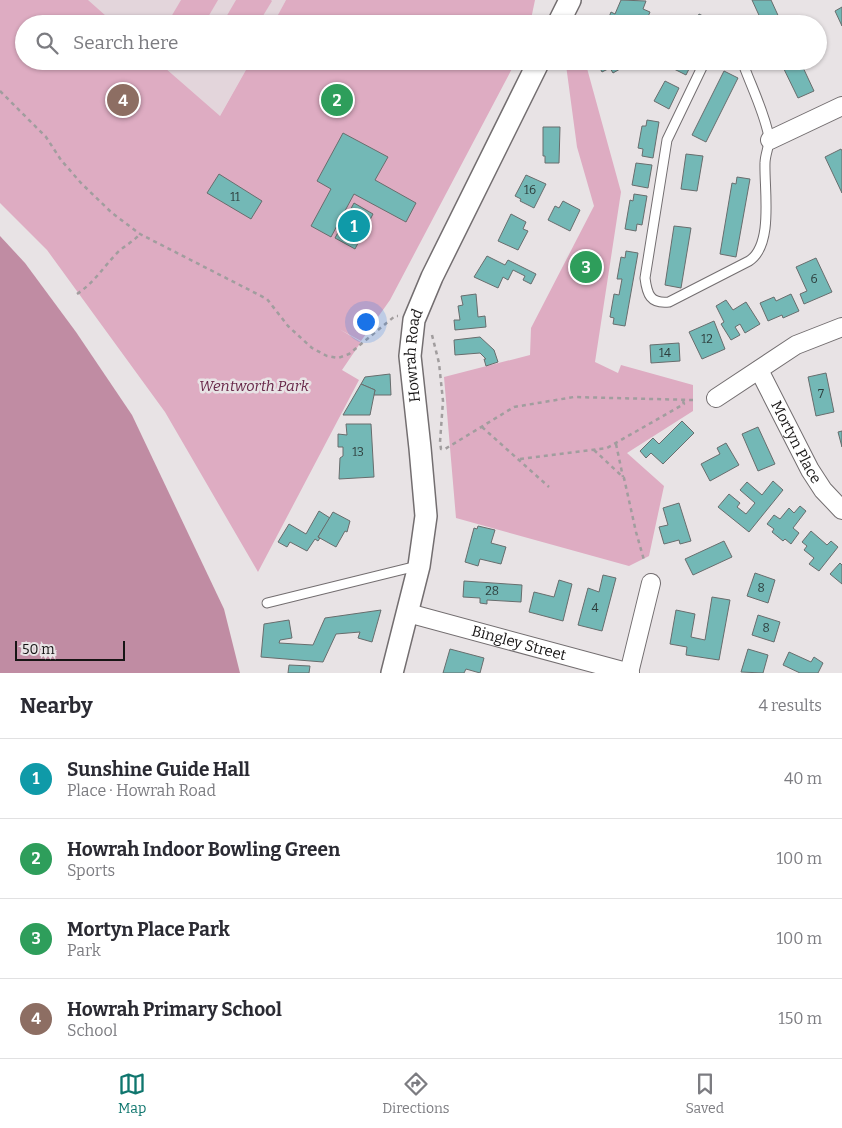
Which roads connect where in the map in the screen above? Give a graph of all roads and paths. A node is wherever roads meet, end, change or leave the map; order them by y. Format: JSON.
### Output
{"nodes":[{"id":1,"x":570,"y":0,"type":"edge"},
{"id":2,"x":562,"y":15,"type":"edge"},
{"id":3,"x":535,"y":70,"type":"edge"},
{"id":4,"x":701,"y":70,"type":"edge"},
{"id":5,"x":745,"y":70,"type":"edge"},
{"id":6,"x":0,"y":91,"type":"edge"},
{"id":7,"x":842,"y":106,"type":"edge"},
{"id":8,"x":770,"y":140,"type":"junction"},
{"id":9,"x":140,"y":234,"type":"junction"},
{"id":10,"x":77,"y":294,"type":"dead end"},
{"id":11,"x":403,"y":317,"type":"dead end"},
{"id":12,"x":842,"y":327,"type":"edge"},
{"id":13,"x":432,"y":334,"type":"dead end"},
{"id":14,"x":759,"y":370,"type":"junction"},
{"id":15,"x":716,"y":398,"type":"dead end"},
{"id":16,"x":693,"y":400,"type":"dead end"},
{"id":17,"x":684,"y":401,"type":"junction"},
{"id":18,"x":482,"y":428,"type":"junction"},
{"id":19,"x":616,"y":444,"type":"junction"},
{"id":20,"x":594,"y":450,"type":"junction"},
{"id":21,"x":520,"y":459,"type":"junction"},
{"id":22,"x":624,"y":478,"type":"junction"},
{"id":23,"x":550,"y":487,"type":"dead end"},
{"id":24,"x":842,"y":510,"type":"edge"},
{"id":25,"x":644,"y":560,"type":"dead end"},
{"id":26,"x":419,"y":566,"type":"junction"},
{"id":27,"x":651,"y":583,"type":"dead end"},
{"id":28,"x":267,"y":603,"type":"dead end"},
{"id":29,"x":408,"y":613,"type":"junction"},
{"id":30,"x":392,"y":673,"type":"edge"},
{"id":31,"x":630,"y":673,"type":"edge"}],
"edges":[{"from":1,"to":2,"type":"street"},
{"from":3,"to":26,"type":"street","name":"Howrah Road"},
{"from":4,"to":8,"type":"lane"},
{"from":5,"to":8,"type":"lane"},
{"from":6,"to":9,"type":"path"},
{"from":7,"to":8,"type":"street"},
{"from":9,"to":10,"type":"path"},
{"from":9,"to":11,"type":"path"},
{"from":12,"to":14,"type":"street"},
{"from":13,"to":18,"type":"path"},
{"from":14,"to":15,"type":"street"},
{"from":14,"to":24,"type":"street","name":"Mortyn Place"},
{"from":16,"to":17,"type":"path"},
{"from":17,"to":18,"type":"path"},
{"from":17,"to":19,"type":"path"},
{"from":18,"to":21,"type":"path"},
{"from":19,"to":20,"type":"path"},
{"from":19,"to":22,"type":"path"},
{"from":20,"to":21,"type":"path"},
{"from":20,"to":22,"type":"path"},
{"from":21,"to":23,"type":"path"},
{"from":22,"to":25,"type":"path"},
{"from":26,"to":28,"type":"lane"},
{"from":26,"to":29,"type":"street","name":"Howrah Road"},
{"from":27,"to":31,"type":"street"},
{"from":29,"to":30,"type":"street","name":"Howrah Road"},
{"from":29,"to":31,"type":"street","name":"Bingley Street"}]}
